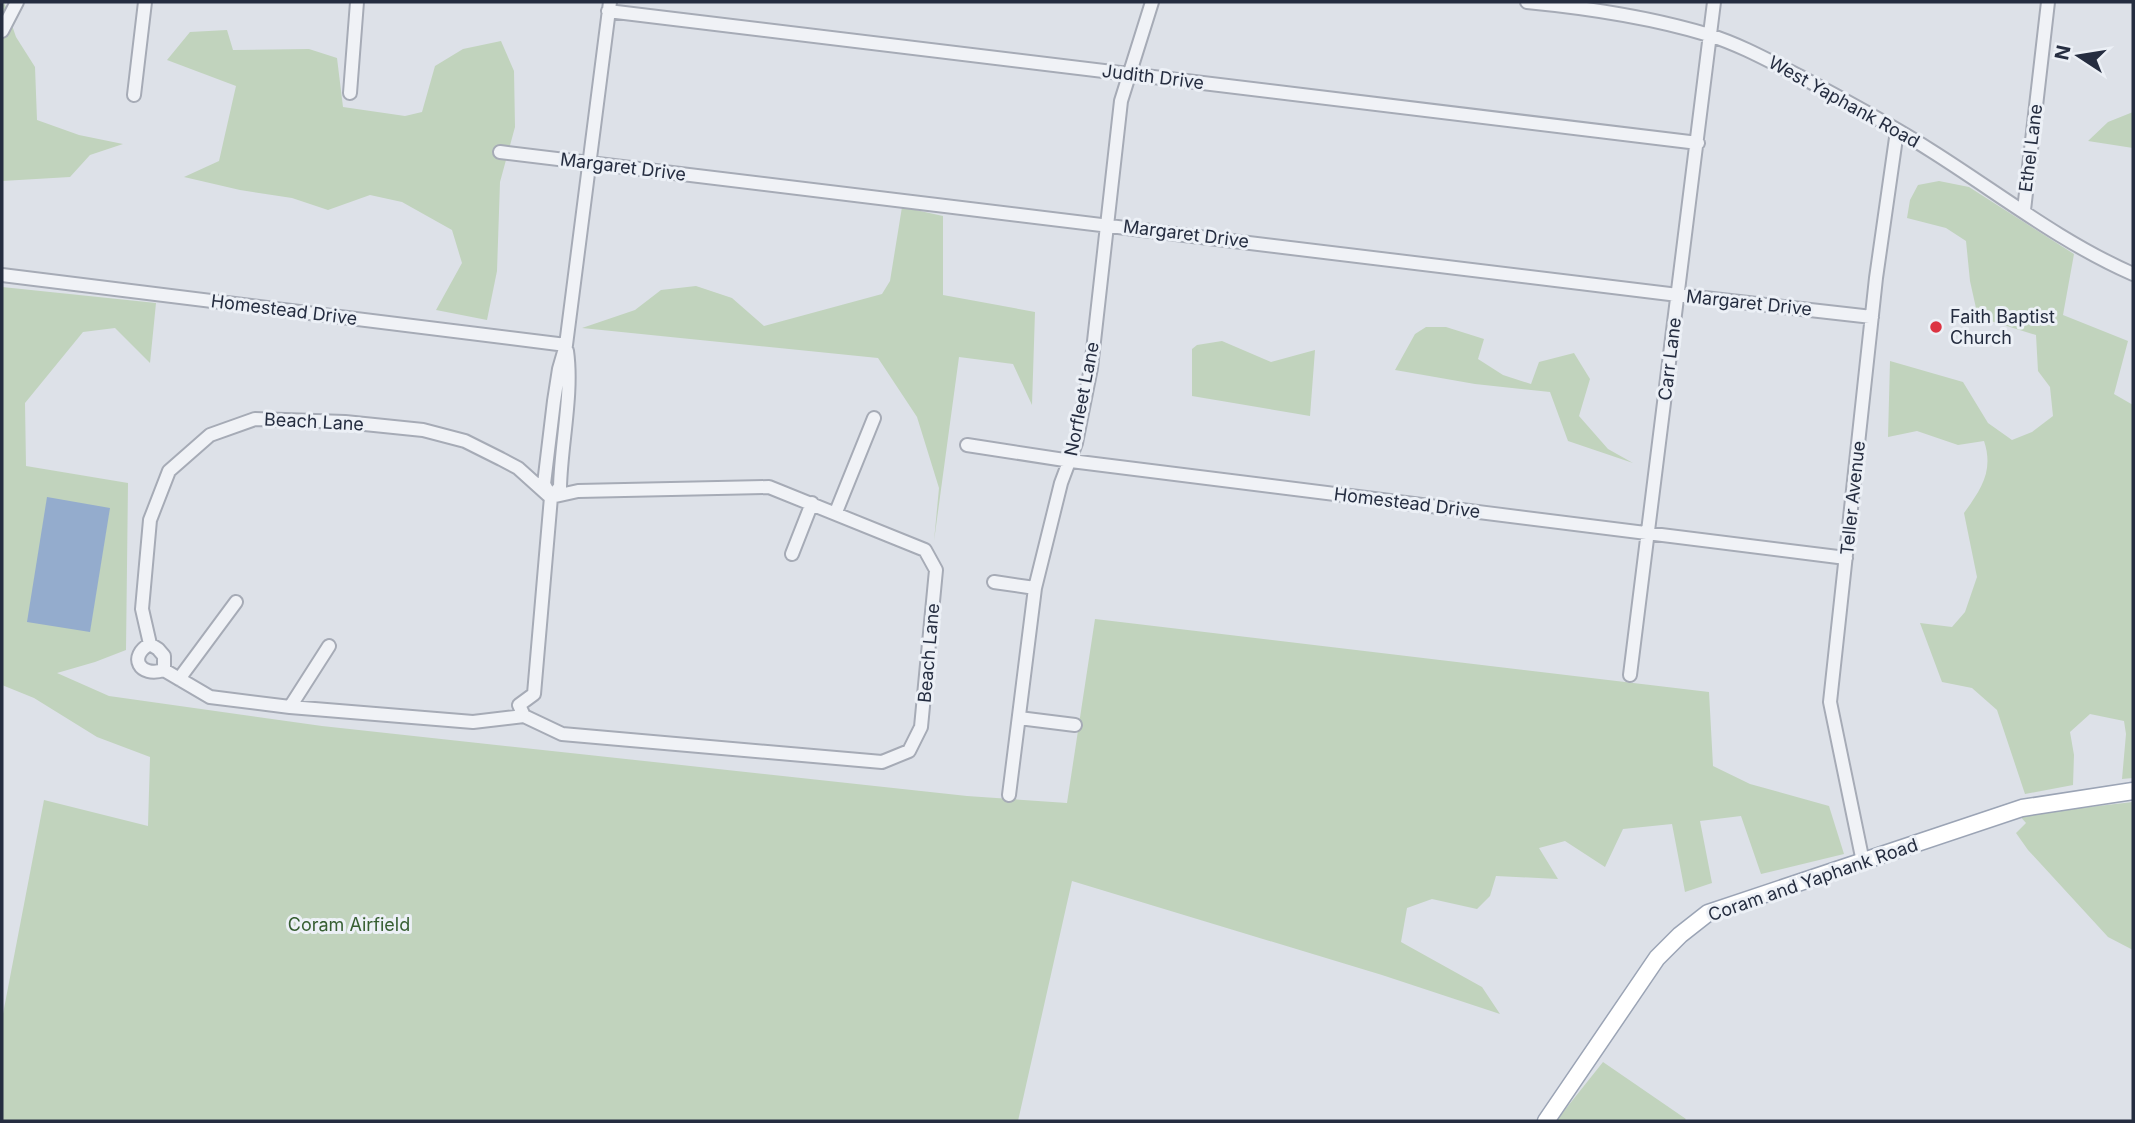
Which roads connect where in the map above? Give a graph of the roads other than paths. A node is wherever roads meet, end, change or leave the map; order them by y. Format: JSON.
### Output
{"nodes":[{"id":1,"x":17,"y":2,"type":"edge"},
{"id":2,"x":145,"y":2,"type":"edge"},
{"id":3,"x":357,"y":2,"type":"edge"},
{"id":4,"x":1152,"y":2,"type":"edge"},
{"id":5,"x":1527,"y":2,"type":"edge"},
{"id":6,"x":1714,"y":2,"type":"edge"},
{"id":7,"x":2048,"y":2,"type":"edge"},
{"id":8,"x":609,"y":6,"type":"edge"},
{"id":9,"x":2,"y":31,"type":"edge"},
{"id":10,"x":1710,"y":36,"type":"junction"},
{"id":11,"x":1130,"y":74,"type":"junction"},
{"id":12,"x":350,"y":93,"type":"dead end"},
{"id":13,"x":134,"y":95,"type":"dead end"},
{"id":14,"x":1897,"y":131,"type":"junction"},
{"id":15,"x":1698,"y":143,"type":"junction"},
{"id":16,"x":500,"y":152,"type":"dead end"},
{"id":17,"x":589,"y":161,"type":"junction"},
{"id":18,"x":2024,"y":210,"type":"junction"},
{"id":19,"x":1106,"y":224,"type":"junction"},
{"id":20,"x":2133,"y":274,"type":"edge"},
{"id":21,"x":2,"y":275,"type":"edge"},
{"id":22,"x":1678,"y":295,"type":"junction"},
{"id":23,"x":1872,"y":317,"type":"junction"},
{"id":24,"x":566,"y":345,"type":"junction"},
{"id":25,"x":874,"y":418,"type":"dead end"},
{"id":26,"x":967,"y":445,"type":"dead end"},
{"id":27,"x":1071,"y":461,"type":"junction"},
{"id":28,"x":551,"y":497,"type":"junction"},
{"id":29,"x":812,"y":503,"type":"junction"},
{"id":30,"x":836,"y":512,"type":"junction"},
{"id":31,"x":1649,"y":533,"type":"junction"},
{"id":32,"x":792,"y":554,"type":"dead end"},
{"id":33,"x":1846,"y":558,"type":"junction"},
{"id":34,"x":994,"y":582,"type":"dead end"},
{"id":35,"x":1035,"y":588,"type":"junction"},
{"id":36,"x":236,"y":602,"type":"dead end"},
{"id":37,"x":150,"y":644,"type":"junction"},
{"id":38,"x":329,"y":646,"type":"dead end"},
{"id":39,"x":164,"y":670,"type":"junction"},
{"id":40,"x":1630,"y":675,"type":"dead end"},
{"id":41,"x":179,"y":679,"type":"junction"},
{"id":42,"x":290,"y":707,"type":"junction"},
{"id":43,"x":524,"y":716,"type":"junction"},
{"id":44,"x":1019,"y":718,"type":"junction"},
{"id":45,"x":1075,"y":724,"type":"dead end"},
{"id":46,"x":2133,"y":792,"type":"edge"},
{"id":47,"x":1009,"y":795,"type":"dead end"},
{"id":48,"x":1863,"y":862,"type":"junction"},
{"id":49,"x":1546,"y":1121,"type":"edge"}],
"edges":[{"from":1,"to":9,"type":"street"},
{"from":2,"to":13,"type":"street"},
{"from":3,"to":12,"type":"street"},
{"from":4,"to":11,"type":"street","name":"Norfleet Lane"},
{"from":5,"to":10,"type":"street","name":"West Yaphank Road"},
{"from":6,"to":10,"type":"street","name":"Carr Lane"},
{"from":7,"to":18,"type":"street","name":"Ethel Lane"},
{"from":8,"to":11,"type":"street","name":"Judith Drive"},
{"from":8,"to":17,"type":"street"},
{"from":10,"to":14,"type":"street","name":"West Yaphank Road"},
{"from":10,"to":15,"type":"street","name":"Carr Lane"},
{"from":11,"to":15,"type":"street","name":"Judith Drive"},
{"from":11,"to":19,"type":"street","name":"Norfleet Lane"},
{"from":14,"to":18,"type":"street","name":"West Yaphank Road"},
{"from":14,"to":23,"type":"street","name":"Teller Avenue"},
{"from":15,"to":22,"type":"street","name":"Carr Lane"},
{"from":16,"to":17,"type":"street","name":"Margaret Drive"},
{"from":17,"to":19,"type":"street","name":"Margaret Drive"},
{"from":17,"to":24,"type":"street"},
{"from":18,"to":20,"type":"street","name":"West Yaphank Road"},
{"from":19,"to":22,"type":"street","name":"Margaret Drive"},
{"from":19,"to":27,"type":"street","name":"Norfleet Lane"},
{"from":21,"to":24,"type":"street","name":"Homestead Drive"},
{"from":22,"to":23,"type":"street","name":"Margaret Drive"},
{"from":22,"to":31,"type":"street","name":"Carr Lane"},
{"from":23,"to":33,"type":"street","name":"Teller Avenue"},
{"from":24,"to":28,"type":"street"},
{"from":25,"to":30,"type":"street"},
{"from":26,"to":27,"type":"street","name":"Homestead Drive"},
{"from":27,"to":31,"type":"street","name":"Homestead Drive"},
{"from":27,"to":35,"type":"street","name":"Norfleet Lane"},
{"from":28,"to":29,"type":"street","name":"Beach Lane"},
{"from":28,"to":37,"type":"street","name":"Beach Lane"},
{"from":28,"to":43,"type":"street"},
{"from":29,"to":30,"type":"street","name":"Beach Lane"},
{"from":29,"to":32,"type":"street"},
{"from":30,"to":43,"type":"street","name":"Beach Lane"},
{"from":31,"to":33,"type":"street","name":"Homestead Drive"},
{"from":31,"to":40,"type":"street","name":"Carr Lane"},
{"from":33,"to":48,"type":"street","name":"Teller Avenue"},
{"from":34,"to":35,"type":"street"},
{"from":35,"to":44,"type":"street","name":"Norfleet Lane"},
{"from":36,"to":41,"type":"street"},
{"from":37,"to":39,"type":"street","name":"Beach Lane"},
{"from":37,"to":39,"type":"street","name":"Beach Lane"},
{"from":38,"to":42,"type":"street"},
{"from":39,"to":41,"type":"street","name":"Beach Lane"},
{"from":41,"to":42,"type":"street","name":"Beach Lane"},
{"from":42,"to":43,"type":"street","name":"Beach Lane"},
{"from":44,"to":45,"type":"street"},
{"from":44,"to":47,"type":"street","name":"Norfleet Lane"},
{"from":46,"to":48,"type":"main road","name":"Coram and Yaphank Road"},
{"from":48,"to":49,"type":"main road","name":"Coram and Yaphank Road"}]}
